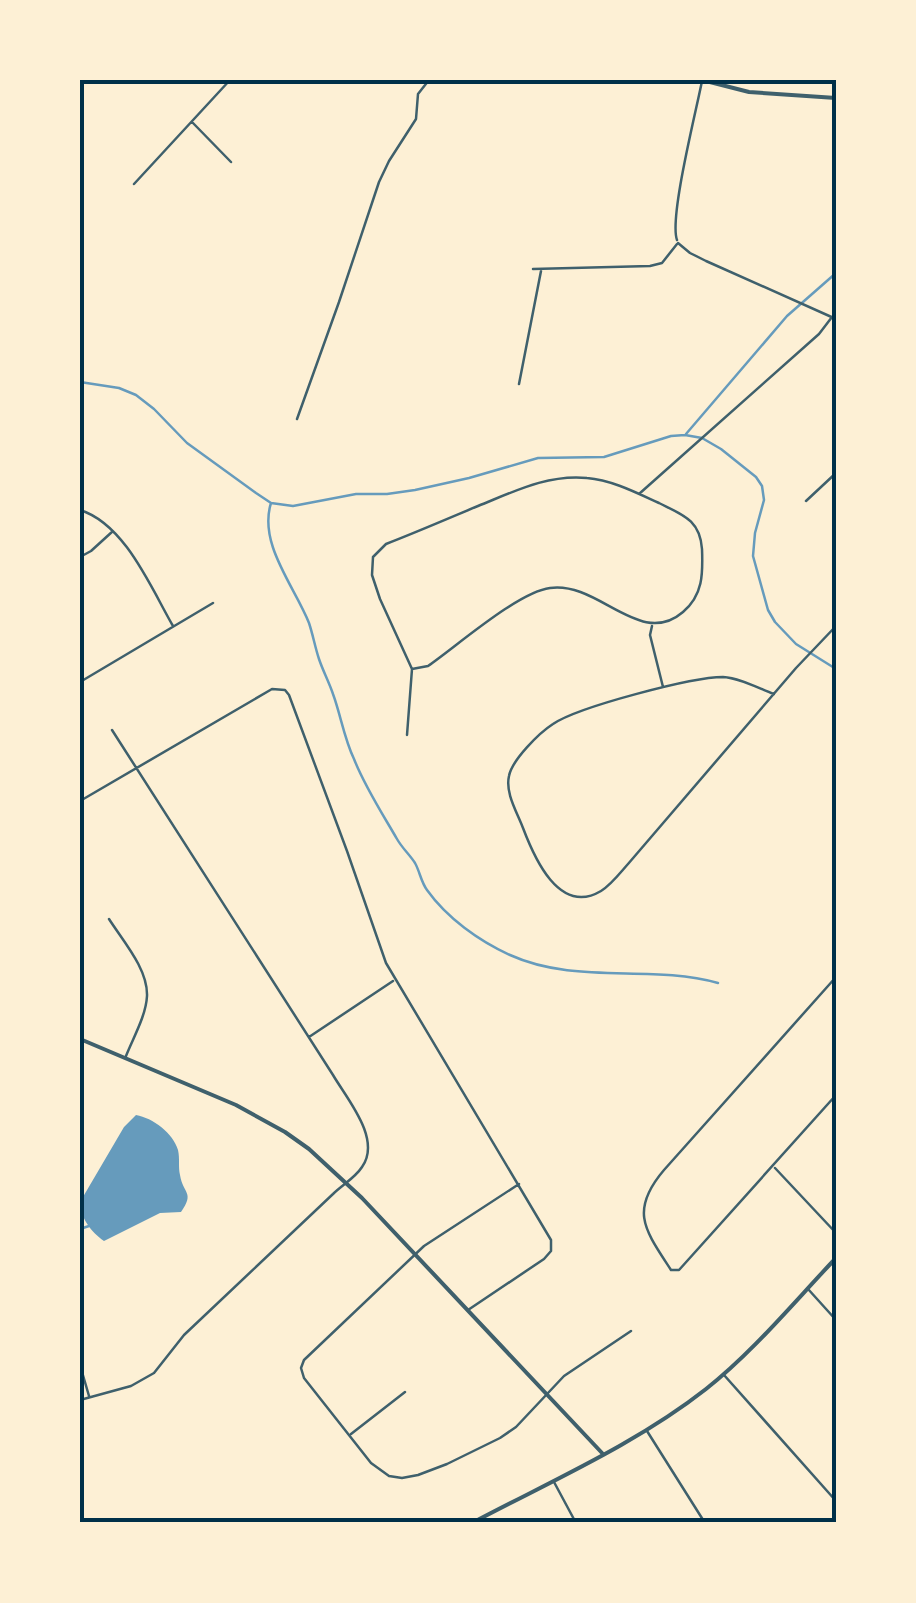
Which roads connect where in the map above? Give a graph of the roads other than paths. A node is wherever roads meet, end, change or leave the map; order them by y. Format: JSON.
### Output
{"nodes":[{"id":1,"x":230,"y":80,"type":"edge"},
{"id":2,"x":429,"y":80,"type":"edge"},
{"id":3,"x":702,"y":80,"type":"edge"},
{"id":4,"x":836,"y":98,"type":"edge"},
{"id":5,"x":191,"y":121,"type":"junction"},
{"id":6,"x":231,"y":162,"type":"dead end"},
{"id":7,"x":134,"y":184,"type":"dead end"},
{"id":8,"x":678,"y":242,"type":"junction"},
{"id":9,"x":542,"y":269,"type":"junction"},
{"id":10,"x":532,"y":270,"type":"dead end"},
{"id":11,"x":834,"y":318,"type":"edge"},
{"id":12,"x":519,"y":384,"type":"dead end"},
{"id":13,"x":297,"y":420,"type":"dead end"},
{"id":14,"x":836,"y":472,"type":"edge"},
{"id":15,"x":639,"y":494,"type":"junction"},
{"id":16,"x":806,"y":501,"type":"dead end"},
{"id":17,"x":80,"y":510,"type":"edge"},
{"id":18,"x":113,"y":532,"type":"junction"},
{"id":19,"x":80,"y":558,"type":"edge"},
{"id":20,"x":213,"y":603,"type":"dead end"},
{"id":21,"x":652,"y":625,"type":"junction"},
{"id":22,"x":174,"y":626,"type":"junction"},
{"id":23,"x":836,"y":626,"type":"edge"},
{"id":24,"x":412,"y":670,"type":"junction"},
{"id":25,"x":80,"y":682,"type":"edge"},
{"id":26,"x":664,"y":688,"type":"junction"},
{"id":27,"x":774,"y":694,"type":"junction"},
{"id":28,"x":112,"y":730,"type":"dead end"},
{"id":29,"x":407,"y":735,"type":"dead end"},
{"id":30,"x":136,"y":769,"type":"junction"},
{"id":31,"x":80,"y":801,"type":"edge"},
{"id":32,"x":109,"y":919,"type":"dead end"},
{"id":33,"x":836,"y":977,"type":"edge"},
{"id":34,"x":395,"y":980,"type":"junction"},
{"id":35,"x":309,"y":1037,"type":"junction"},
{"id":36,"x":80,"y":1038,"type":"edge"},
{"id":37,"x":126,"y":1058,"type":"junction"},
{"id":38,"x":836,"y":1095,"type":"edge"},
{"id":39,"x":773,"y":1166,"type":"junction"},
{"id":40,"x":346,"y":1182,"type":"junction"},
{"id":41,"x":518,"y":1184,"type":"junction"},
{"id":42,"x":836,"y":1232,"type":"edge"},
{"id":43,"x":414,"y":1255,"type":"junction"},
{"id":44,"x":836,"y":1258,"type":"edge"},
{"id":45,"x":807,"y":1288,"type":"junction"},
{"id":46,"x":466,"y":1311,"type":"junction"},
{"id":47,"x":836,"y":1320,"type":"edge"},
{"id":48,"x":631,"y":1331,"type":"dead end"},
{"id":49,"x":80,"y":1365,"type":"edge"},
{"id":50,"x":723,"y":1374,"type":"junction"},
{"id":51,"x":405,"y":1392,"type":"dead end"},
{"id":52,"x":546,"y":1394,"type":"junction"},
{"id":53,"x":89,"y":1398,"type":"junction"},
{"id":54,"x":80,"y":1400,"type":"edge"},
{"id":55,"x":646,"y":1430,"type":"junction"},
{"id":56,"x":350,"y":1435,"type":"junction"},
{"id":57,"x":603,"y":1454,"type":"junction"},
{"id":58,"x":553,"y":1480,"type":"junction"},
{"id":59,"x":836,"y":1501,"type":"edge"},
{"id":60,"x":472,"y":1523,"type":"edge"},
{"id":61,"x":576,"y":1523,"type":"edge"},
{"id":62,"x":705,"y":1523,"type":"edge"}],
"edges":[{"from":1,"to":5,"type":"street"},
{"from":2,"to":13,"type":"street"},
{"from":3,"to":4,"type":"street"},
{"from":3,"to":8,"type":"street"},
{"from":5,"to":6,"type":"street"},
{"from":5,"to":7,"type":"street"},
{"from":8,"to":9,"type":"street"},
{"from":8,"to":11,"type":"street"},
{"from":9,"to":10,"type":"street"},
{"from":9,"to":12,"type":"street"},
{"from":11,"to":15,"type":"street"},
{"from":14,"to":16,"type":"street"},
{"from":15,"to":21,"type":"street"},
{"from":15,"to":24,"type":"street"},
{"from":17,"to":18,"type":"street"},
{"from":18,"to":19,"type":"street"},
{"from":18,"to":22,"type":"street"},
{"from":20,"to":22,"type":"street"},
{"from":21,"to":24,"type":"street"},
{"from":21,"to":26,"type":"street"},
{"from":22,"to":25,"type":"street"},
{"from":23,"to":27,"type":"street"},
{"from":24,"to":29,"type":"street"},
{"from":26,"to":27,"type":"street"},
{"from":26,"to":27,"type":"street"},
{"from":28,"to":30,"type":"street"},
{"from":30,"to":31,"type":"street"},
{"from":30,"to":34,"type":"street"},
{"from":30,"to":35,"type":"street"},
{"from":32,"to":37,"type":"street"},
{"from":33,"to":39,"type":"street"},
{"from":34,"to":35,"type":"street"},
{"from":34,"to":41,"type":"street"},
{"from":35,"to":40,"type":"street"},
{"from":36,"to":37,"type":"street"},
{"from":37,"to":40,"type":"street"},
{"from":38,"to":39,"type":"street"},
{"from":39,"to":42,"type":"street"},
{"from":40,"to":43,"type":"street"},
{"from":40,"to":53,"type":"street"},
{"from":41,"to":43,"type":"street"},
{"from":41,"to":46,"type":"street"},
{"from":43,"to":46,"type":"street"},
{"from":43,"to":56,"type":"street"},
{"from":44,"to":45,"type":"street"},
{"from":45,"to":47,"type":"street"},
{"from":45,"to":50,"type":"street"},
{"from":46,"to":52,"type":"street"},
{"from":48,"to":52,"type":"street"},
{"from":49,"to":53,"type":"street"},
{"from":50,"to":55,"type":"street"},
{"from":50,"to":59,"type":"street"},
{"from":51,"to":56,"type":"street"},
{"from":52,"to":56,"type":"street"},
{"from":52,"to":57,"type":"street"},
{"from":53,"to":54,"type":"street"},
{"from":55,"to":57,"type":"street"},
{"from":55,"to":62,"type":"street"},
{"from":57,"to":58,"type":"street"},
{"from":58,"to":60,"type":"street"},
{"from":58,"to":61,"type":"street"}]}
